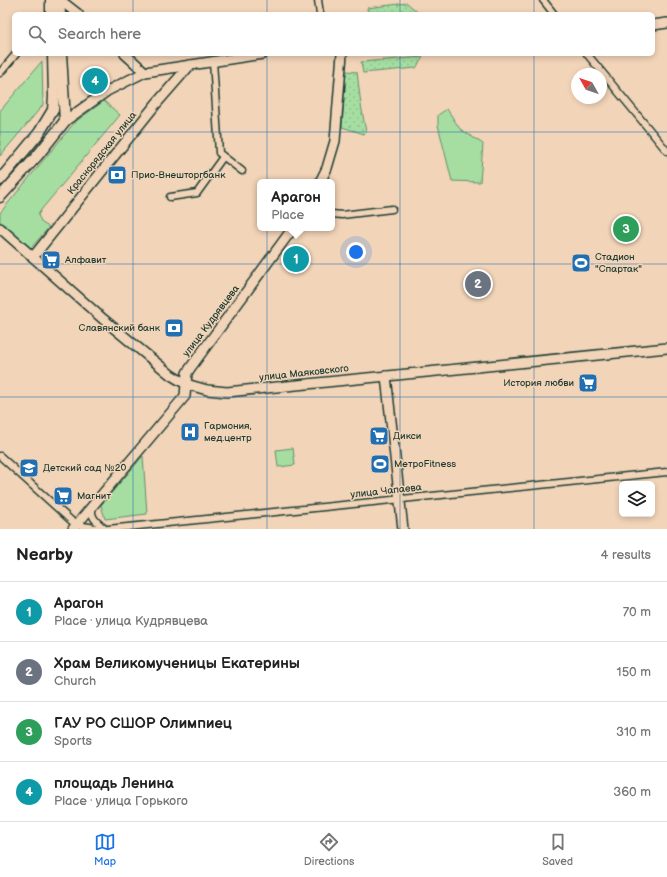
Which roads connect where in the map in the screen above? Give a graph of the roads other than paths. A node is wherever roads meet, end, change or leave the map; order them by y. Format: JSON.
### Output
{"nodes":[{"id":1,"x":51,"y":0,"type":"edge"},
{"id":2,"x":59,"y":0,"type":"edge"},
{"id":3,"x":318,"y":0,"type":"edge"},
{"id":4,"x":543,"y":0,"type":"edge"},
{"id":5,"x":51,"y":12,"type":"edge"},
{"id":6,"x":60,"y":12,"type":"edge"},
{"id":7,"x":75,"y":12,"type":"edge"},
{"id":8,"x":320,"y":12,"type":"edge"},
{"id":9,"x":552,"y":12,"type":"edge"},
{"id":10,"x":667,"y":23,"type":"edge"},
{"id":11,"x":655,"y":24,"type":"edge"},
{"id":12,"x":14,"y":56,"type":"edge"},
{"id":13,"x":53,"y":56,"type":"edge"},
{"id":14,"x":62,"y":56,"type":"edge"},
{"id":15,"x":127,"y":56,"type":"edge"},
{"id":16,"x":250,"y":56,"type":"edge"},
{"id":17,"x":342,"y":56,"type":"edge"},
{"id":18,"x":589,"y":56,"type":"edge"},
{"id":19,"x":212,"y":62,"type":"junction"},
{"id":20,"x":190,"y":65,"type":"junction"},
{"id":21,"x":145,"y":72,"type":"junction"},
{"id":22,"x":0,"y":73,"type":"edge"},
{"id":23,"x":65,"y":121,"type":"junction"},
{"id":24,"x":667,"y":152,"type":"edge"},
{"id":25,"x":223,"y":157,"type":"junction"},
{"id":26,"x":242,"y":172,"type":"dead end"},
{"id":27,"x":322,"y":179,"type":"edge"},
{"id":28,"x":0,"y":180,"type":"edge"},
{"id":29,"x":0,"y":197,"type":"edge"},
{"id":30,"x":170,"y":197,"type":"dead end"},
{"id":31,"x":392,"y":209,"type":"dead end"},
{"id":32,"x":335,"y":214,"type":"edge"},
{"id":33,"x":0,"y":228,"type":"edge"},
{"id":34,"x":291,"y":231,"type":"edge"},
{"id":35,"x":33,"y":257,"type":"junction"},
{"id":36,"x":667,"y":348,"type":"edge"},
{"id":37,"x":386,"y":376,"type":"junction"},
{"id":38,"x":186,"y":384,"type":"junction"},
{"id":39,"x":0,"y":456,"type":"edge"},
{"id":40,"x":667,"y":472,"type":"edge"},
{"id":41,"x":399,"y":499,"type":"junction"},
{"id":42,"x":94,"y":504,"type":"junction"},
{"id":43,"x":86,"y":513,"type":"junction"},
{"id":44,"x":75,"y":527,"type":"edge"},
{"id":45,"x":92,"y":527,"type":"junction"},
{"id":46,"x":105,"y":529,"type":"edge"},
{"id":47,"x":403,"y":529,"type":"edge"}],
"edges":[{"from":1,"to":5,"type":"main road"},
{"from":2,"to":6,"type":"main road"},
{"from":2,"to":7,"type":"street"},
{"from":3,"to":8,"type":"street"},
{"from":4,"to":9,"type":"street"},
{"from":10,"to":11,"type":"street"},
{"from":12,"to":22,"type":"street"},
{"from":13,"to":28,"type":"main road"},
{"from":14,"to":23,"type":"main road"},
{"from":15,"to":21,"type":"street"},
{"from":16,"to":19,"type":"street"},
{"from":17,"to":27,"type":"street"},
{"from":18,"to":24,"type":"street"},
{"from":19,"to":20,"type":"street"},
{"from":19,"to":25,"type":"street"},
{"from":20,"to":21,"type":"street"},
{"from":20,"to":35,"type":"street","name":"Краснорядская улица"},
{"from":21,"to":23,"type":"street"},
{"from":23,"to":29,"type":"main road"},
{"from":25,"to":26,"type":"street"},
{"from":25,"to":30,"type":"street"},
{"from":31,"to":32,"type":"street"},
{"from":33,"to":35,"type":"street","name":"улица Маяковского"},
{"from":34,"to":38,"type":"street","name":"улица Кудрявцева"},
{"from":35,"to":38,"type":"street","name":"улица Маяковского"},
{"from":36,"to":37,"type":"street","name":"улица Маяковского"},
{"from":37,"to":38,"type":"street","name":"улица Маяковского"},
{"from":37,"to":41,"type":"street"},
{"from":38,"to":42,"type":"street","name":"улица Кудрявцева"},
{"from":39,"to":44,"type":"street"},
{"from":40,"to":41,"type":"street","name":"улица Чапаева"},
{"from":41,"to":46,"type":"street","name":"улица Чапаева"},
{"from":41,"to":47,"type":"street"},
{"from":42,"to":43,"type":"street","name":"улица Кудрявцева"},
{"from":42,"to":46,"type":"street"},
{"from":43,"to":44,"type":"street","name":"улица Кудрявцева"},
{"from":43,"to":45,"type":"street"},
{"from":44,"to":45,"type":"street","name":"улица Чапаева"},
{"from":45,"to":46,"type":"street","name":"улица Чапаева"}]}
